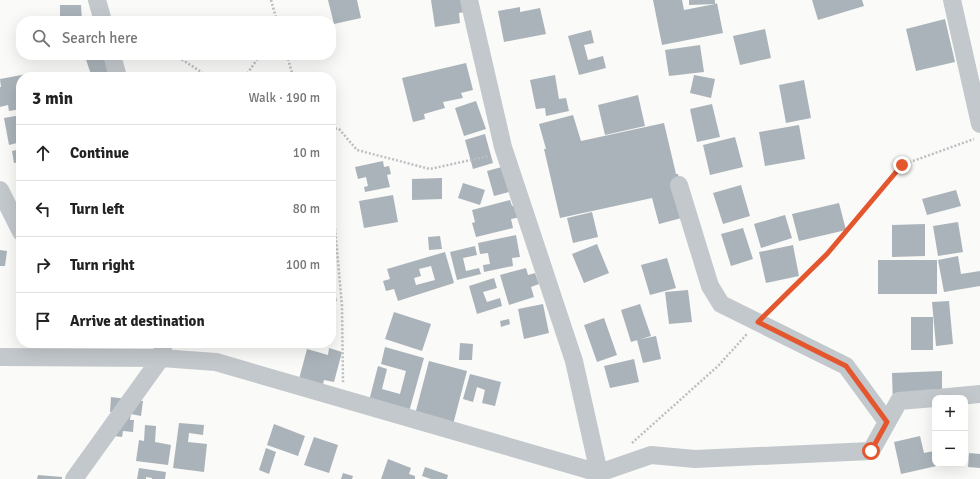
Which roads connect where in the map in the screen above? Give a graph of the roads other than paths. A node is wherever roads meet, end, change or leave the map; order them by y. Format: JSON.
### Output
{"nodes":[{"id":1,"x":97,"y":0,"type":"edge"},
{"id":2,"x":468,"y":0,"type":"edge"},
{"id":3,"x":952,"y":0,"type":"edge"},
{"id":4,"x":102,"y":16,"type":"edge"},
{"id":5,"x":113,"y":60,"type":"edge"},
{"id":6,"x":117,"y":72,"type":"edge"},
{"id":7,"x":980,"y":124,"type":"edge"},
{"id":8,"x":679,"y":185,"type":"dead end"},
{"id":9,"x":0,"y":190,"type":"edge"},
{"id":10,"x":16,"y":222,"type":"edge"},
{"id":11,"x":81,"y":348,"type":"edge"},
{"id":12,"x":163,"y":350,"type":"edge"},
{"id":13,"x":0,"y":357,"type":"edge"},
{"id":14,"x":980,"y":394,"type":"edge"},
{"id":15,"x":968,"y":395,"type":"edge"},
{"id":16,"x":932,"y":398,"type":"edge"},
{"id":17,"x":887,"y":422,"type":"junction"},
{"id":18,"x":599,"y":473,"type":"junction"},
{"id":19,"x":74,"y":479,"type":"edge"}],
"edges":[{"from":1,"to":4,"type":"street"},
{"from":2,"to":18,"type":"street"},
{"from":3,"to":7,"type":"street"},
{"from":5,"to":6,"type":"street"},
{"from":8,"to":17,"type":"street"},
{"from":9,"to":10,"type":"street"},
{"from":11,"to":12,"type":"street"},
{"from":11,"to":13,"type":"street"},
{"from":12,"to":18,"type":"street"},
{"from":12,"to":19,"type":"street"},
{"from":14,"to":15,"type":"street"},
{"from":16,"to":17,"type":"street"},
{"from":17,"to":18,"type":"street"}]}
